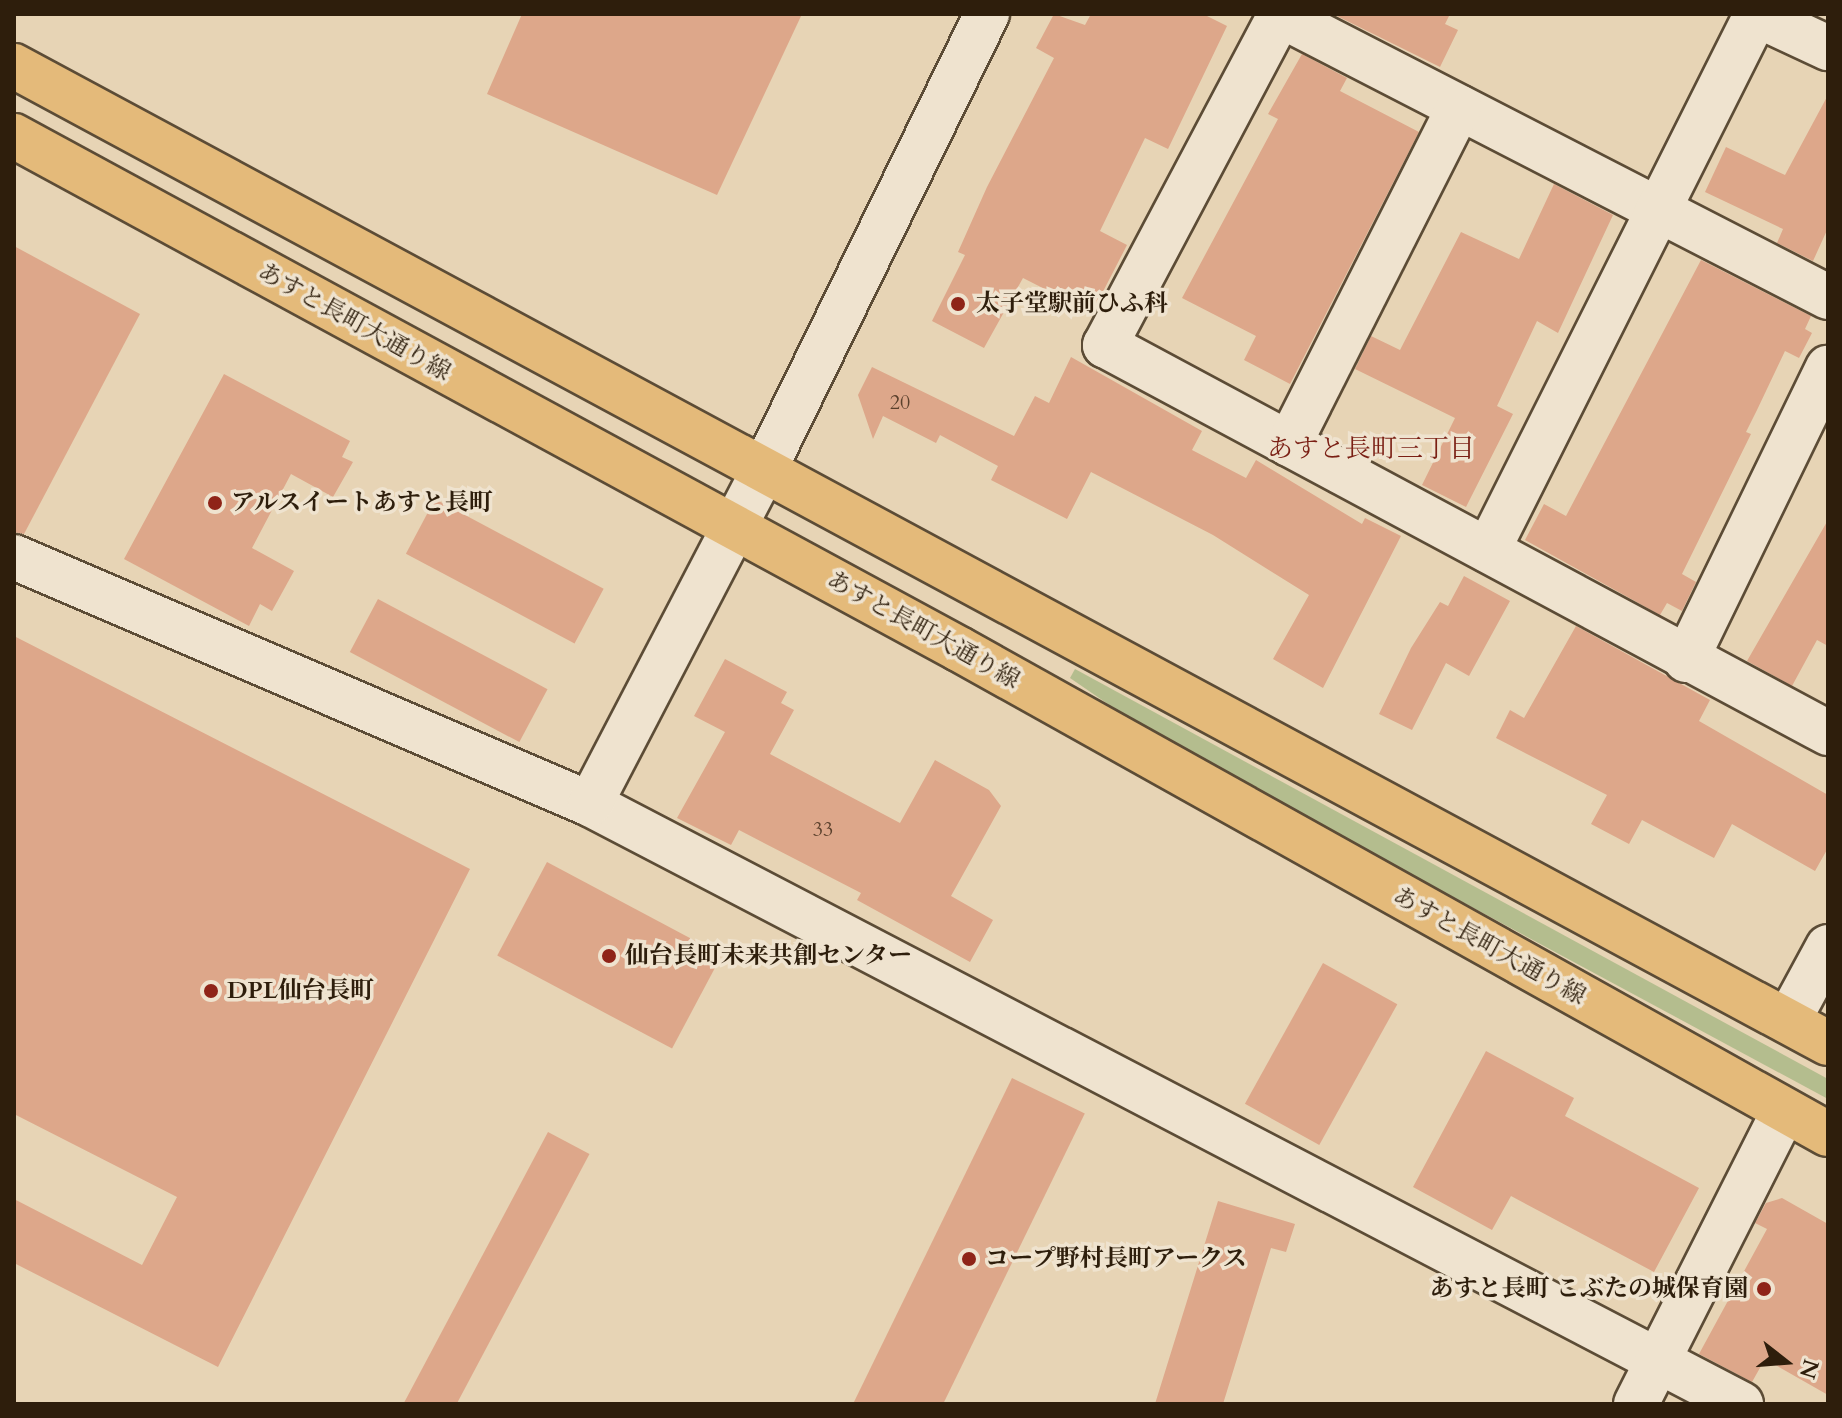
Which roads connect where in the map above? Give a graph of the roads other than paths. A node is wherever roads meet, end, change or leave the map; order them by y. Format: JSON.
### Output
{"nodes":[{"id":1,"x":987,"y":14,"type":"edge"},
{"id":2,"x":1756,"y":14,"type":"edge"},
{"id":3,"x":1828,"y":48,"type":"edge"},
{"id":4,"x":14,"y":66,"type":"edge"},
{"id":5,"x":1459,"y":107,"type":"junction"},
{"id":6,"x":14,"y":136,"type":"edge"},
{"id":7,"x":1655,"y":208,"type":"junction"},
{"id":8,"x":1828,"y":297,"type":"edge"},
{"id":9,"x":1828,"y":368,"type":"edge"},
{"id":10,"x":1289,"y":444,"type":"junction"},
{"id":11,"x":764,"y":470,"type":"junction"},
{"id":12,"x":732,"y":527,"type":"junction"},
{"id":13,"x":1488,"y":550,"type":"junction"},
{"id":14,"x":14,"y":557,"type":"edge"},
{"id":15,"x":1686,"y":660,"type":"junction"},
{"id":16,"x":1828,"y":733,"type":"edge"},
{"id":17,"x":590,"y":804,"type":"junction"},
{"id":18,"x":1828,"y":947,"type":"edge"},
{"id":19,"x":1788,"y":1021,"type":"junction"},
{"id":20,"x":1828,"y":1043,"type":"edge"},
{"id":21,"x":1784,"y":1111,"type":"junction"},
{"id":22,"x":1828,"y":1134,"type":"edge"},
{"id":23,"x":1656,"y":1358,"type":"junction"},
{"id":24,"x":1636,"y":1404,"type":"edge"},
{"id":25,"x":1741,"y":1404,"type":"edge"}],
"edges":[{"from":1,"to":11,"type":"street"},
{"from":2,"to":3,"type":"street"},
{"from":2,"to":7,"type":"street"},
{"from":4,"to":11,"type":"main road"},
{"from":5,"to":7,"type":"street"},
{"from":5,"to":10,"type":"street"},
{"from":5,"to":10,"type":"street"},
{"from":6,"to":12,"type":"main road","name":"あすと長町大通り線"},
{"from":7,"to":8,"type":"street"},
{"from":7,"to":13,"type":"street"},
{"from":9,"to":15,"type":"street"},
{"from":10,"to":13,"type":"street"},
{"from":11,"to":12,"type":"street"},
{"from":11,"to":19,"type":"main road"},
{"from":12,"to":17,"type":"street"},
{"from":12,"to":21,"type":"main road","name":"あすと長町大通り線"},
{"from":13,"to":15,"type":"street"},
{"from":14,"to":17,"type":"street"},
{"from":15,"to":16,"type":"street"},
{"from":17,"to":23,"type":"street"},
{"from":18,"to":19,"type":"street"},
{"from":19,"to":20,"type":"main road"},
{"from":21,"to":22,"type":"main road","name":"あすと長町大通り線"},
{"from":21,"to":23,"type":"street"},
{"from":23,"to":24,"type":"street"},
{"from":23,"to":25,"type":"street"}]}
